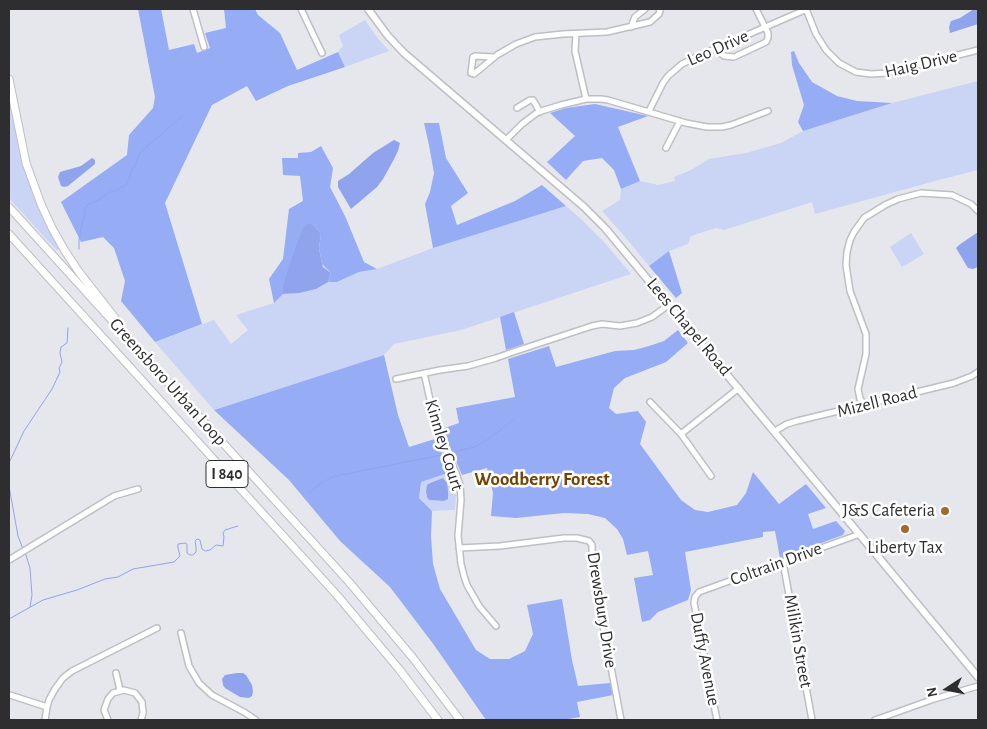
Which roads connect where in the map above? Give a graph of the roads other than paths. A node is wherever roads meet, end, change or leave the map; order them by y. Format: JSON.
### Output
{"nodes":[{"id":1,"x":192,"y":9,"type":"edge"},
{"id":2,"x":301,"y":9,"type":"edge"},
{"id":3,"x":368,"y":9,"type":"edge"},
{"id":4,"x":645,"y":9,"type":"edge"},
{"id":5,"x":659,"y":9,"type":"edge"},
{"id":6,"x":756,"y":9,"type":"edge"},
{"id":7,"x":807,"y":9,"type":"edge"},
{"id":8,"x":631,"y":27,"type":"junction"},
{"id":9,"x":766,"y":27,"type":"junction"},
{"id":10,"x":576,"y":34,"type":"junction"},
{"id":11,"x":204,"y":47,"type":"dead end"},
{"id":12,"x":715,"y":49,"type":"junction"},
{"id":13,"x":978,"y":50,"type":"edge"},
{"id":14,"x":322,"y":53,"type":"dead end"},
{"id":15,"x":494,"y":57,"type":"junction"},
{"id":16,"x":9,"y":79,"type":"edge"},
{"id":17,"x":586,"y":99,"type":"junction"},
{"id":18,"x":517,"y":108,"type":"dead end"},
{"id":19,"x":649,"y":111,"type":"junction"},
{"id":20,"x":768,"y":111,"type":"dead end"},
{"id":21,"x":540,"y":112,"type":"junction"},
{"id":22,"x":680,"y":121,"type":"junction"},
{"id":23,"x":506,"y":140,"type":"junction"},
{"id":24,"x":666,"y":148,"type":"dead end"},
{"id":25,"x":9,"y":207,"type":"edge"},
{"id":26,"x":978,"y":210,"type":"edge"},
{"id":27,"x":9,"y":234,"type":"edge"},
{"id":28,"x":670,"y":304,"type":"junction"},
{"id":29,"x":149,"y":362,"type":"junction"},
{"id":30,"x":978,"y":372,"type":"edge"},
{"id":31,"x":424,"y":373,"type":"junction"},
{"id":32,"x":396,"y":379,"type":"dead end"},
{"id":33,"x":739,"y":388,"type":"junction"},
{"id":34,"x":650,"y":402,"type":"dead end"},
{"id":35,"x":865,"y":405,"type":"junction"},
{"id":36,"x":775,"y":431,"type":"junction"},
{"id":37,"x":680,"y":434,"type":"junction"},
{"id":38,"x":711,"y":476,"type":"dead end"},
{"id":39,"x":138,"y":490,"type":"dead end"},
{"id":40,"x":860,"y":534,"type":"junction"},
{"id":41,"x":459,"y":548,"type":"junction"},
{"id":42,"x":9,"y":560,"type":"edge"},
{"id":43,"x":784,"y":562,"type":"junction"},
{"id":44,"x":695,"y":597,"type":"joint"},
{"id":45,"x":496,"y":626,"type":"dead end"},
{"id":46,"x":158,"y":628,"type":"dead end"},
{"id":47,"x":181,"y":633,"type":"dead end"},
{"id":48,"x":116,"y":673,"type":"dead end"},
{"id":49,"x":978,"y":676,"type":"edge"},
{"id":50,"x":978,"y":686,"type":"edge"},
{"id":51,"x":120,"y":690,"type":"junction"},
{"id":52,"x":10,"y":695,"type":"dead end"},
{"id":53,"x":47,"y":707,"type":"junction"},
{"id":54,"x":45,"y":720,"type":"edge"},
{"id":55,"x":108,"y":720,"type":"edge"},
{"id":56,"x":140,"y":720,"type":"edge"},
{"id":57,"x":256,"y":720,"type":"edge"},
{"id":58,"x":438,"y":720,"type":"edge"},
{"id":59,"x":460,"y":720,"type":"edge"},
{"id":60,"x":621,"y":720,"type":"edge"},
{"id":61,"x":717,"y":720,"type":"edge"},
{"id":62,"x":812,"y":720,"type":"edge"},
{"id":63,"x":875,"y":720,"type":"edge"}],
"edges":[{"from":1,"to":11,"type":"street"},
{"from":2,"to":14,"type":"street"},
{"from":3,"to":23,"type":"main road","name":"Lees Chapel Road"},
{"from":4,"to":8,"type":"street"},
{"from":5,"to":8,"type":"street"},
{"from":6,"to":9,"type":"street"},
{"from":7,"to":9,"type":"street","name":"Leo Drive"},
{"from":7,"to":13,"type":"street","name":"Haig Drive"},
{"from":8,"to":10,"type":"street"},
{"from":9,"to":12,"type":"street","name":"Leo Drive"},
{"from":9,"to":12,"type":"street"},
{"from":10,"to":15,"type":"street"},
{"from":10,"to":17,"type":"street"},
{"from":12,"to":19,"type":"street","name":"Leo Drive"},
{"from":15,"to":15,"type":"street"},
{"from":16,"to":29,"type":"highway"},
{"from":17,"to":19,"type":"street"},
{"from":17,"to":21,"type":"street"},
{"from":18,"to":21,"type":"street"},
{"from":19,"to":22,"type":"street"},
{"from":20,"to":22,"type":"street"},
{"from":21,"to":23,"type":"street"},
{"from":22,"to":24,"type":"street"},
{"from":23,"to":28,"type":"main road","name":"Lees Chapel Road"},
{"from":25,"to":29,"type":"highway","name":"Greensboro Urban Loop","number":"I 840"},
{"from":26,"to":35,"type":"street"},
{"from":27,"to":58,"type":"highway","name":"Greensboro Urban Loop","number":"I 840"},
{"from":28,"to":31,"type":"street"},
{"from":28,"to":33,"type":"main road","name":"Lees Chapel Road"},
{"from":29,"to":59,"type":"highway","name":"Greensboro Urban Loop","number":"I 840"},
{"from":30,"to":35,"type":"street","name":"Mizell Road"},
{"from":31,"to":32,"type":"street"},
{"from":31,"to":41,"type":"street","name":"Kinnley Court"},
{"from":33,"to":36,"type":"main road","name":"Lees Chapel Road"},
{"from":33,"to":37,"type":"street"},
{"from":34,"to":37,"type":"street"},
{"from":35,"to":36,"type":"street","name":"Mizell Road"},
{"from":36,"to":40,"type":"main road","name":"Lees Chapel Road"},
{"from":37,"to":38,"type":"street"},
{"from":39,"to":42,"type":"street"},
{"from":40,"to":43,"type":"street","name":"Coltrain Drive"},
{"from":40,"to":49,"type":"main road","name":"Lees Chapel Road"},
{"from":41,"to":45,"type":"street","name":"Kinnley Court"},
{"from":41,"to":60,"type":"street","name":"Drewsbury Drive"},
{"from":43,"to":44,"type":"street","name":"Coltrain Drive"},
{"from":43,"to":62,"type":"street","name":"Milikin Street"},
{"from":44,"to":61,"type":"street","name":"Duffy Avenue"},
{"from":46,"to":53,"type":"street"},
{"from":47,"to":57,"type":"street"},
{"from":48,"to":51,"type":"street"},
{"from":50,"to":63,"type":"street"},
{"from":51,"to":55,"type":"street"},
{"from":51,"to":56,"type":"street"},
{"from":52,"to":53,"type":"street"},
{"from":53,"to":54,"type":"street"}]}
